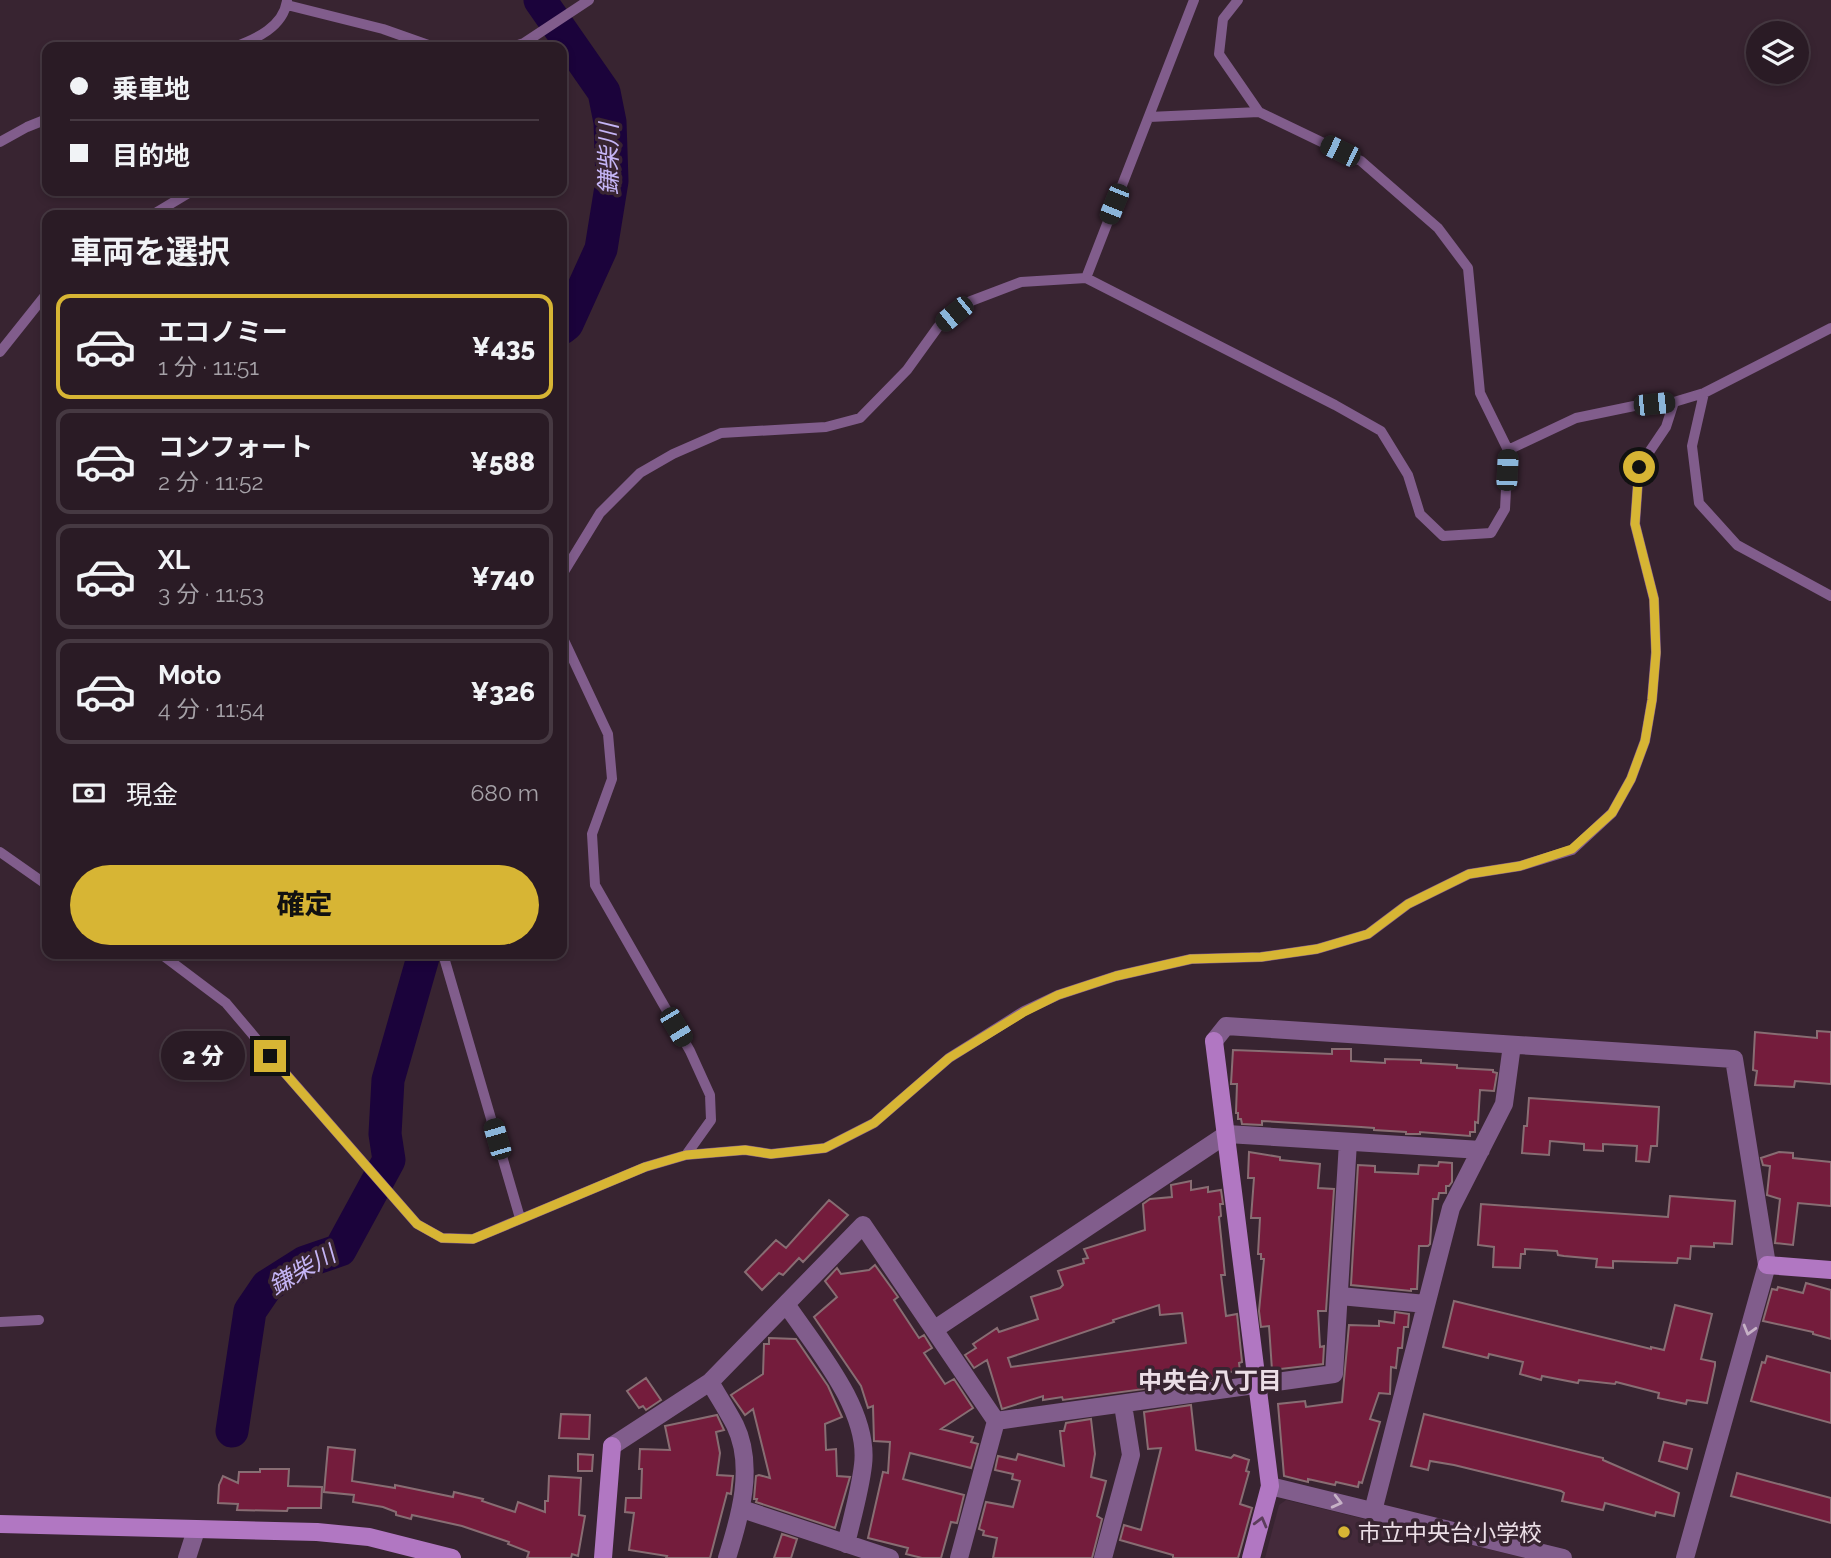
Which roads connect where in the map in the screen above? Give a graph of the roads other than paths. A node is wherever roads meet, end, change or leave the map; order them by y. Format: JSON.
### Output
{"nodes":[{"id":1,"x":589,"y":0,"type":"edge"},
{"id":2,"x":1194,"y":0,"type":"edge"},
{"id":3,"x":1238,"y":0,"type":"edge"},
{"id":4,"x":287,"y":2,"type":"edge"},
{"id":5,"x":266,"y":33,"type":"junction"},
{"id":6,"x":245,"y":42,"type":"edge"},
{"id":7,"x":266,"y":42,"type":"edge"},
{"id":8,"x":420,"y":42,"type":"edge"},
{"id":9,"x":525,"y":42,"type":"edge"},
{"id":10,"x":1259,"y":112,"type":"junction"},
{"id":11,"x":1149,"y":117,"type":"junction"},
{"id":12,"x":42,"y":121,"type":"edge"},
{"id":13,"x":0,"y":142,"type":"edge"},
{"id":14,"x":184,"y":196,"type":"edge"},
{"id":15,"x":160,"y":210,"type":"edge"},
{"id":16,"x":1086,"y":278,"type":"junction"},
{"id":17,"x":42,"y":299,"type":"edge"},
{"id":18,"x":1831,"y":328,"type":"edge"},
{"id":19,"x":0,"y":352,"type":"edge"},
{"id":20,"x":1704,"y":393,"type":"junction"},
{"id":21,"x":1674,"y":402,"type":"junction"},
{"id":22,"x":1508,"y":450,"type":"junction"},
{"id":23,"x":567,"y":567,"type":"edge"},
{"id":24,"x":1831,"y":596,"type":"edge"},
{"id":25,"x":567,"y":647,"type":"edge"},
{"id":26,"x":0,"y":852,"type":"edge"},
{"id":27,"x":42,"y":881,"type":"edge"},
{"id":28,"x":169,"y":959,"type":"edge"},
{"id":29,"x":444,"y":959,"type":"edge"},
{"id":30,"x":1511,"y":1045,"type":"junction"},
{"id":31,"x":1227,"y":1135,"type":"junction"},
{"id":32,"x":1348,"y":1142,"type":"junction"},
{"id":33,"x":1481,"y":1150,"type":"junction"},
{"id":34,"x":686,"y":1155,"type":"junction"},
{"id":35,"x":520,"y":1218,"type":"junction"},
{"id":36,"x":1767,"y":1265,"type":"junction"},
{"id":37,"x":1831,"y":1270,"type":"edge"},
{"id":38,"x":1339,"y":1296,"type":"junction"},
{"id":39,"x":786,"y":1304,"type":"junction"},
{"id":40,"x":1426,"y":1304,"type":"junction"},
{"id":41,"x":39,"y":1320,"type":"dead end"},
{"id":42,"x":0,"y":1322,"type":"edge"},
{"id":43,"x":935,"y":1329,"type":"junction"},
{"id":44,"x":710,"y":1382,"type":"junction"},
{"id":45,"x":1258,"y":1385,"type":"junction"},
{"id":46,"x":1124,"y":1405,"type":"junction"},
{"id":47,"x":996,"y":1421,"type":"junction"},
{"id":48,"x":1270,"y":1486,"type":"junction"},
{"id":49,"x":742,"y":1509,"type":"junction"},
{"id":50,"x":1373,"y":1511,"type":"junction"},
{"id":51,"x":0,"y":1524,"type":"edge"},
{"id":52,"x":196,"y":1530,"type":"junction"},
{"id":53,"x":846,"y":1544,"type":"junction"},
{"id":54,"x":187,"y":1558,"type":"edge"},
{"id":55,"x":453,"y":1558,"type":"edge"},
{"id":56,"x":603,"y":1558,"type":"edge"},
{"id":57,"x":727,"y":1558,"type":"edge"},
{"id":58,"x":890,"y":1558,"type":"edge"},
{"id":59,"x":959,"y":1558,"type":"edge"},
{"id":60,"x":1104,"y":1558,"type":"edge"},
{"id":61,"x":1251,"y":1558,"type":"edge"},
{"id":62,"x":1563,"y":1558,"type":"edge"},
{"id":63,"x":1685,"y":1558,"type":"edge"}],
"edges":[{"from":1,"to":9,"type":"lane"},
{"from":2,"to":11,"type":"lane"},
{"from":3,"to":10,"type":"lane"},
{"from":4,"to":5,"type":"lane"},
{"from":4,"to":8,"type":"lane"},
{"from":5,"to":6,"type":"lane"},
{"from":5,"to":7,"type":"lane"},
{"from":10,"to":11,"type":"lane"},
{"from":10,"to":22,"type":"lane"},
{"from":11,"to":16,"type":"lane"},
{"from":12,"to":13,"type":"lane"},
{"from":14,"to":15,"type":"lane"},
{"from":16,"to":22,"type":"lane"},
{"from":16,"to":23,"type":"lane"},
{"from":17,"to":19,"type":"lane"},
{"from":18,"to":20,"type":"lane"},
{"from":20,"to":21,"type":"lane"},
{"from":20,"to":24,"type":"lane"},
{"from":21,"to":22,"type":"lane"},
{"from":21,"to":34,"type":"lane"},
{"from":25,"to":34,"type":"lane"},
{"from":26,"to":27,"type":"lane"},
{"from":28,"to":35,"type":"lane"},
{"from":29,"to":35,"type":"lane"},
{"from":30,"to":31,"type":"street"},
{"from":30,"to":33,"type":"street"},
{"from":30,"to":36,"type":"street"},
{"from":31,"to":32,"type":"street"},
{"from":31,"to":43,"type":"street"},
{"from":31,"to":45,"type":"street"},
{"from":32,"to":33,"type":"street"},
{"from":32,"to":38,"type":"street"},
{"from":33,"to":40,"type":"street"},
{"from":34,"to":35,"type":"lane"},
{"from":36,"to":37,"type":"street"},
{"from":36,"to":63,"type":"street","one_way":true},
{"from":38,"to":40,"type":"street"},
{"from":38,"to":45,"type":"street"},
{"from":39,"to":43,"type":"street"},
{"from":39,"to":44,"type":"street"},
{"from":39,"to":53,"type":"street"},
{"from":40,"to":50,"type":"street"},
{"from":41,"to":42,"type":"lane"},
{"from":43,"to":47,"type":"street"},
{"from":44,"to":49,"type":"street"},
{"from":44,"to":56,"type":"street"},
{"from":45,"to":46,"type":"street"},
{"from":45,"to":48,"type":"street"},
{"from":46,"to":47,"type":"street"},
{"from":46,"to":60,"type":"street"},
{"from":47,"to":59,"type":"street"},
{"from":48,"to":50,"type":"street","one_way":true},
{"from":61,"to":48,"type":"street","one_way":true},
{"from":49,"to":53,"type":"street"},
{"from":49,"to":57,"type":"street"},
{"from":50,"to":62,"type":"street"},
{"from":51,"to":52,"type":"street"},
{"from":52,"to":54,"type":"street"},
{"from":52,"to":55,"type":"street"},
{"from":53,"to":58,"type":"street"}]}
